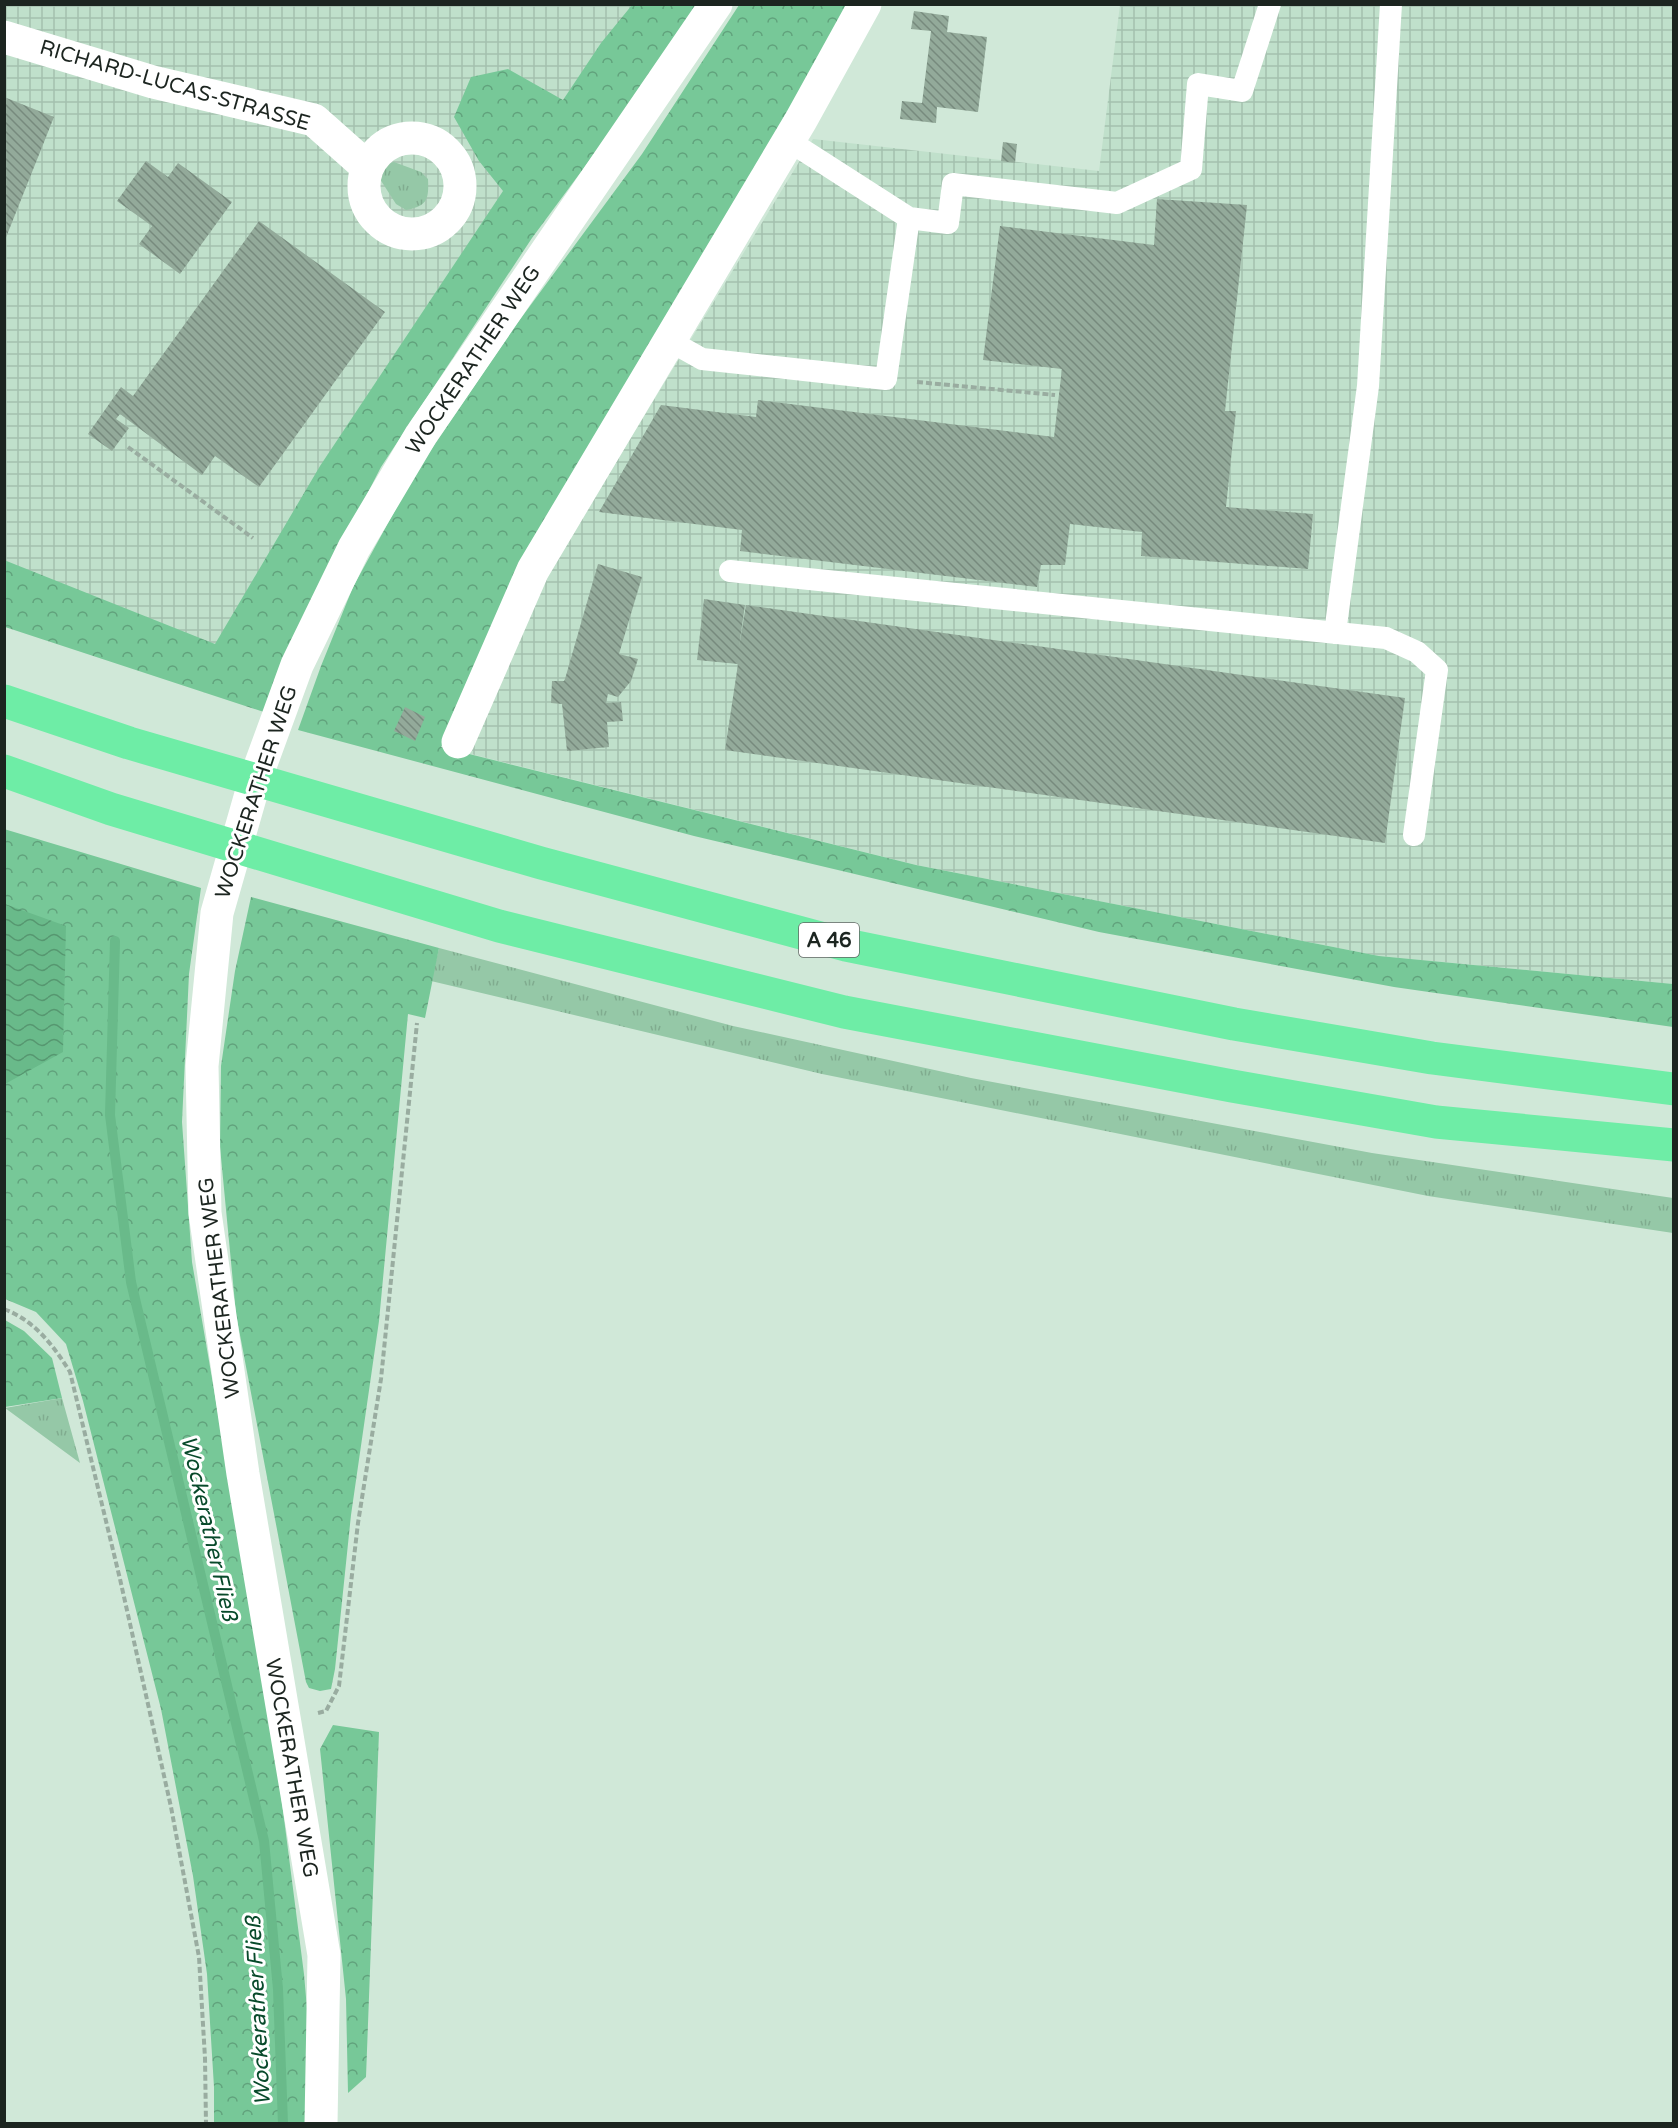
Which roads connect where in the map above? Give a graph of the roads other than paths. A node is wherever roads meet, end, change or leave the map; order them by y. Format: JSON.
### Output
{"nodes":[{"id":1,"x":716,"y":4,"type":"edge"},
{"id":2,"x":865,"y":4,"type":"edge"},
{"id":3,"x":1270,"y":4,"type":"edge"},
{"id":4,"x":1390,"y":4,"type":"edge"},
{"id":5,"x":4,"y":37,"type":"edge"},
{"id":6,"x":789,"y":141,"type":"junction"},
{"id":7,"x":367,"y":167,"type":"dead end"},
{"id":8,"x":909,"y":218,"type":"junction"},
{"id":9,"x":670,"y":341,"type":"junction"},
{"id":10,"x":730,"y":571,"type":"dead end"},
{"id":11,"x":1335,"y":633,"type":"junction"},
{"id":12,"x":4,"y":701,"type":"edge"},
{"id":13,"x":458,"y":742,"type":"dead end"},
{"id":14,"x":4,"y":771,"type":"edge"},
{"id":15,"x":1414,"y":835,"type":"dead end"},
{"id":16,"x":1674,"y":1089,"type":"edge"},
{"id":17,"x":1674,"y":1145,"type":"edge"},
{"id":18,"x":321,"y":2124,"type":"edge"}],
"edges":[{"from":1,"to":18,"type":"street","name":"WOCKERATHER WEG"},
{"from":2,"to":6,"type":"street"},
{"from":3,"to":8,"type":"lane"},
{"from":4,"to":11,"type":"lane"},
{"from":5,"to":7,"type":"street","name":"RICHARD-LUCAS-STRASSE"},
{"from":6,"to":8,"type":"lane"},
{"from":6,"to":9,"type":"street"},
{"from":8,"to":9,"type":"lane"},
{"from":9,"to":13,"type":"street"},
{"from":10,"to":11,"type":"lane"},
{"from":11,"to":15,"type":"lane"},
{"from":12,"to":16,"type":"highway","number":"A 46"},
{"from":14,"to":17,"type":"highway"}]}
